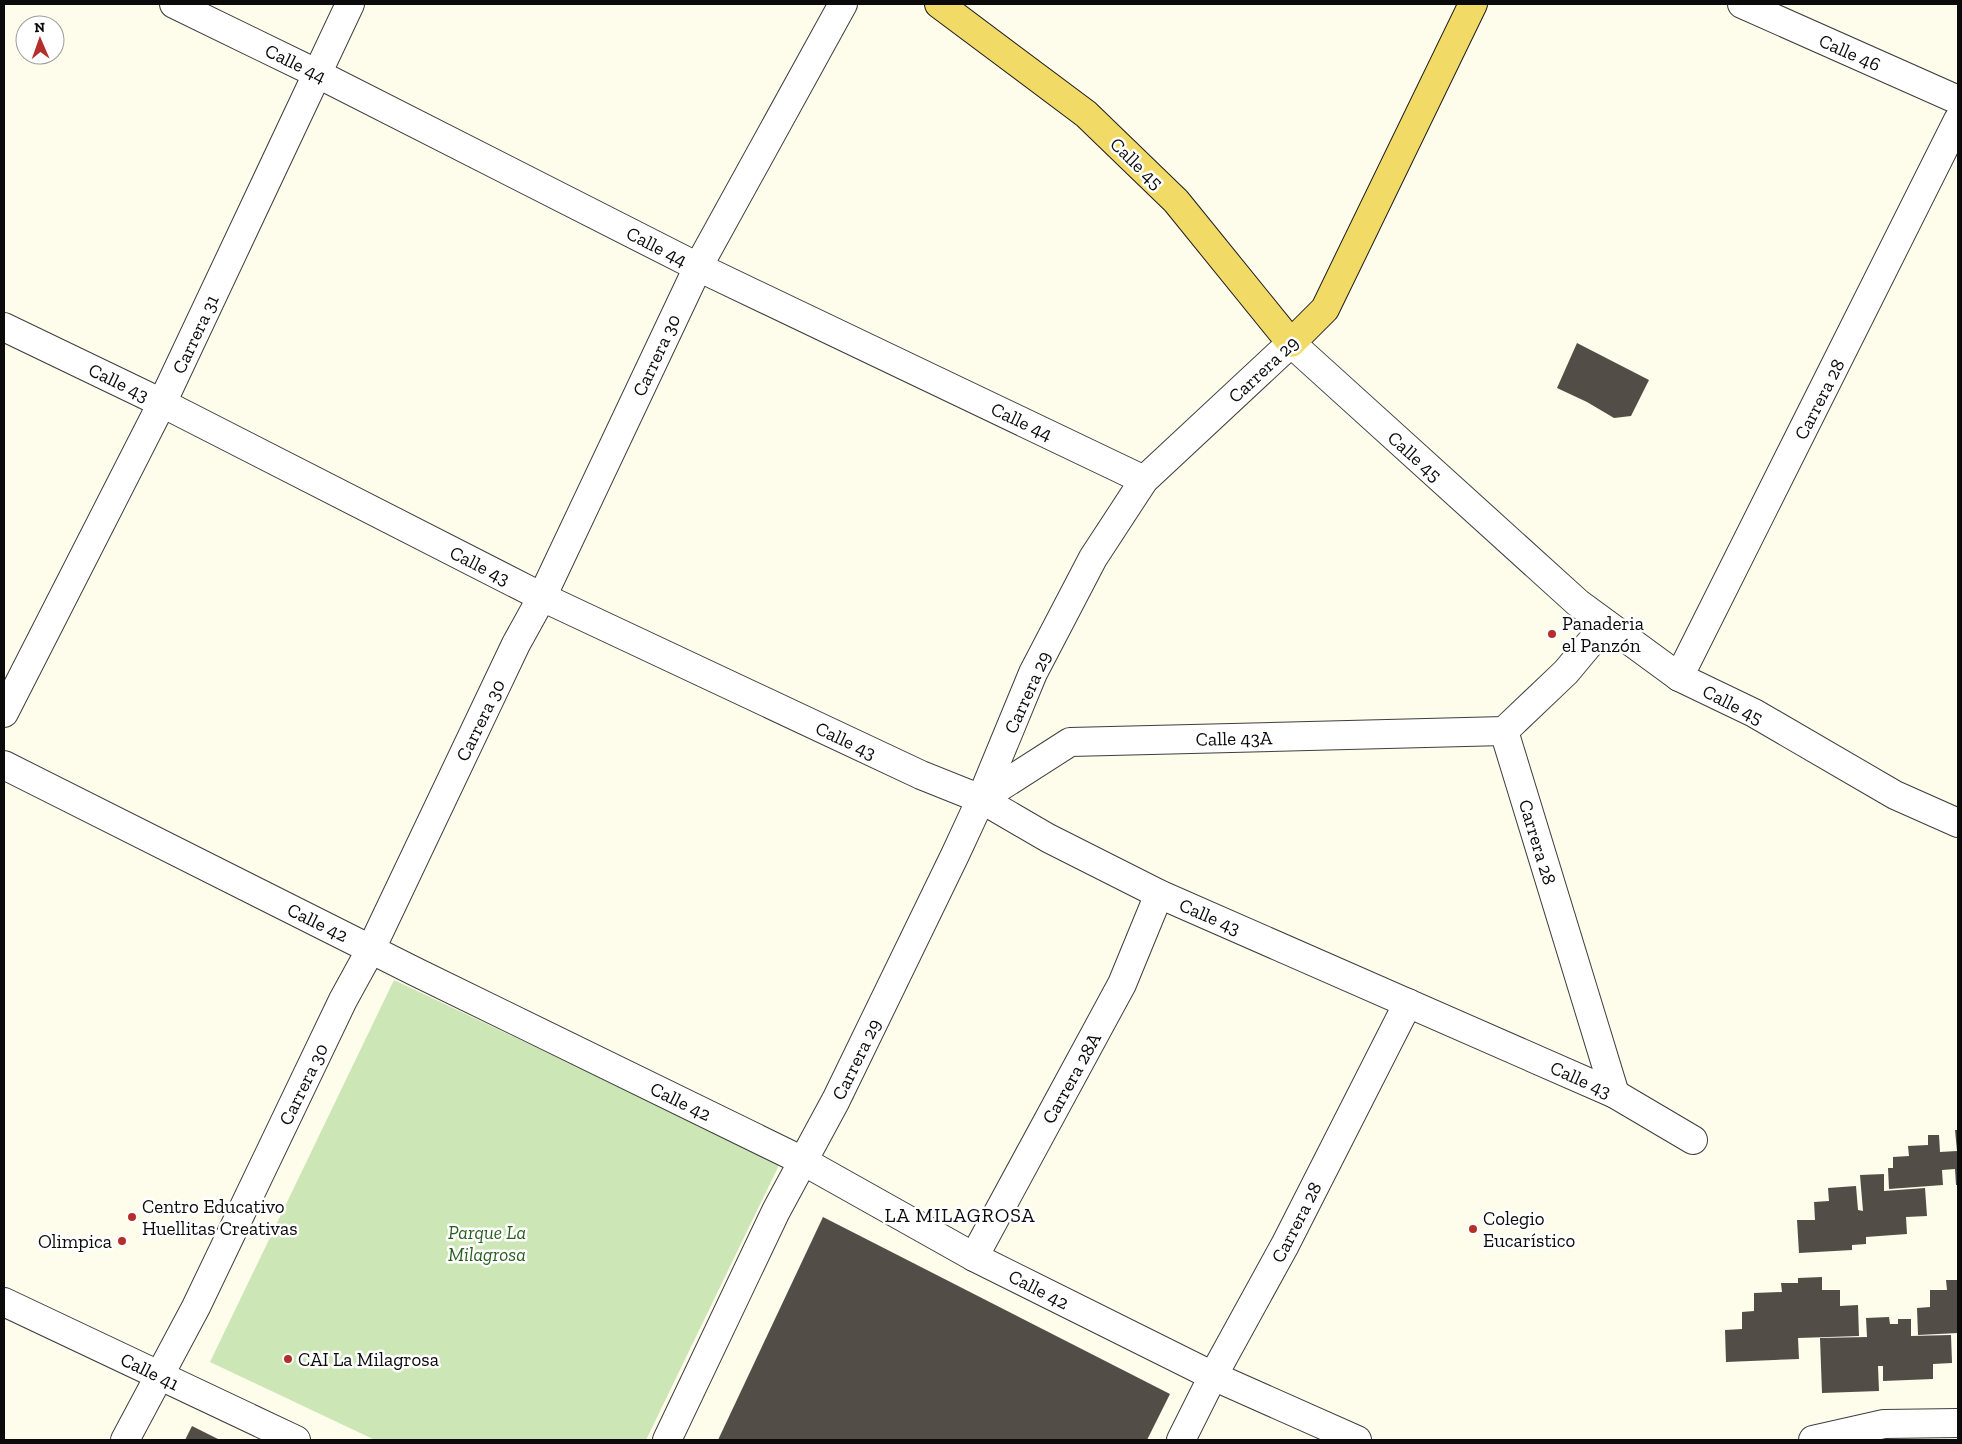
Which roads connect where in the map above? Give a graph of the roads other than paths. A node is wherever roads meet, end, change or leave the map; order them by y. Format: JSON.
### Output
{"nodes":[{"id":1,"x":174,"y":4,"type":"edge"},
{"id":2,"x":350,"y":4,"type":"edge"},
{"id":3,"x":843,"y":4,"type":"edge"},
{"id":4,"x":938,"y":4,"type":"edge"},
{"id":5,"x":1473,"y":4,"type":"edge"},
{"id":6,"x":1742,"y":4,"type":"edge"},
{"id":7,"x":318,"y":74,"type":"junction"},
{"id":8,"x":1958,"y":100,"type":"edge"},
{"id":9,"x":1958,"y":120,"type":"edge"},
{"id":10,"x":698,"y":267,"type":"junction"},
{"id":11,"x":4,"y":327,"type":"edge"},
{"id":12,"x":1291,"y":343,"type":"junction"},
{"id":13,"x":162,"y":402,"type":"junction"},
{"id":14,"x":1144,"y":480,"type":"junction"},
{"id":15,"x":542,"y":597,"type":"junction"},
{"id":16,"x":1606,"y":624,"type":"junction"},
{"id":17,"x":1679,"y":678,"type":"junction"},
{"id":18,"x":4,"y":713,"type":"edge"},
{"id":19,"x":1504,"y":731,"type":"junction"},
{"id":20,"x":4,"y":765,"type":"edge"},
{"id":21,"x":981,"y":799,"type":"junction"},
{"id":22,"x":1958,"y":823,"type":"edge"},
{"id":23,"x":1159,"y":894,"type":"junction"},
{"id":24,"x":371,"y":949,"type":"junction"},
{"id":25,"x":1408,"y":1003,"type":"junction"},
{"id":26,"x":1614,"y":1094,"type":"junction"},
{"id":27,"x":1693,"y":1140,"type":"dead end"},
{"id":28,"x":803,"y":1161,"type":"junction"},
{"id":29,"x":974,"y":1257,"type":"junction"},
{"id":30,"x":4,"y":1302,"type":"edge"},
{"id":31,"x":159,"y":1375,"type":"junction"},
{"id":32,"x":1213,"y":1376,"type":"junction"},
{"id":33,"x":1958,"y":1423,"type":"edge"},
{"id":34,"x":278,"y":1437,"type":"edge"},
{"id":35,"x":125,"y":1440,"type":"edge"},
{"id":36,"x":667,"y":1440,"type":"edge"},
{"id":37,"x":1182,"y":1440,"type":"edge"},
{"id":38,"x":1356,"y":1440,"type":"edge"},
{"id":39,"x":1812,"y":1440,"type":"edge"}],
"edges":[{"from":1,"to":7,"type":"street","name":"Calle 44"},
{"from":2,"to":7,"type":"street","name":"Carrera 31"},
{"from":3,"to":10,"type":"street","name":"Carrera 30"},
{"from":4,"to":12,"type":"main road","name":"Calle 45"},
{"from":5,"to":12,"type":"main road","name":"Carrera 29"},
{"from":6,"to":8,"type":"street","name":"Calle 46"},
{"from":7,"to":10,"type":"street","name":"Calle 44"},
{"from":7,"to":13,"type":"street","name":"Carrera 31"},
{"from":9,"to":17,"type":"street","name":"Carrera 28"},
{"from":10,"to":14,"type":"street","name":"Calle 44"},
{"from":10,"to":15,"type":"street","name":"Carrera 30"},
{"from":11,"to":13,"type":"street","name":"Calle 43"},
{"from":12,"to":14,"type":"street","name":"Carrera 29"},
{"from":12,"to":16,"type":"street","name":"Calle 45"},
{"from":13,"to":15,"type":"street","name":"Calle 43"},
{"from":13,"to":18,"type":"street","name":"Carrera 31"},
{"from":14,"to":21,"type":"street","name":"Carrera 29"},
{"from":15,"to":21,"type":"street","name":"Calle 43"},
{"from":15,"to":24,"type":"street","name":"Carrera 30"},
{"from":16,"to":17,"type":"street","name":"Calle 45"},
{"from":16,"to":19,"type":"street"},
{"from":17,"to":22,"type":"street","name":"Calle 45"},
{"from":19,"to":21,"type":"street","name":"Calle 43A"},
{"from":19,"to":26,"type":"street","name":"Carrera 28"},
{"from":20,"to":24,"type":"street","name":"Calle 42"},
{"from":21,"to":23,"type":"street","name":"Calle 43"},
{"from":21,"to":28,"type":"street","name":"Carrera 29"},
{"from":23,"to":25,"type":"street","name":"Calle 43"},
{"from":23,"to":29,"type":"street","name":"Carrera 28A"},
{"from":24,"to":28,"type":"street","name":"Calle 42"},
{"from":24,"to":31,"type":"street","name":"Carrera 30"},
{"from":25,"to":26,"type":"street","name":"Calle 43"},
{"from":25,"to":32,"type":"street","name":"Carrera 28"},
{"from":26,"to":27,"type":"street","name":"Calle 43"},
{"from":28,"to":29,"type":"street","name":"Calle 42"},
{"from":28,"to":36,"type":"street","name":"Carrera 29"},
{"from":29,"to":32,"type":"street","name":"Calle 42"},
{"from":30,"to":31,"type":"street","name":"Calle 41"},
{"from":31,"to":34,"type":"street","name":"Calle 41"},
{"from":31,"to":35,"type":"street","name":"Carrera 30"},
{"from":32,"to":37,"type":"street","name":"Carrera 28"},
{"from":32,"to":38,"type":"street","name":"Calle 42"},
{"from":33,"to":39,"type":"street"}]}
